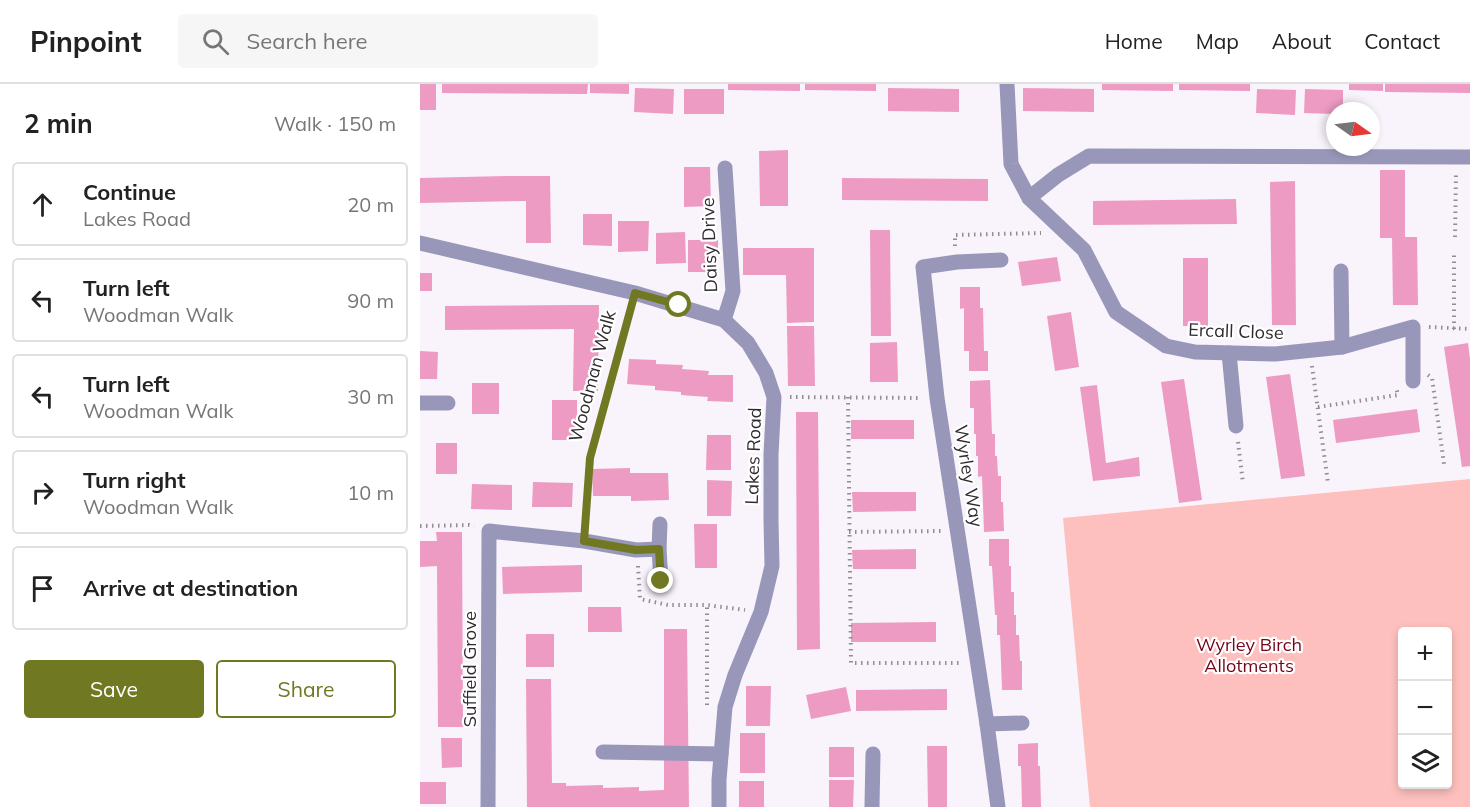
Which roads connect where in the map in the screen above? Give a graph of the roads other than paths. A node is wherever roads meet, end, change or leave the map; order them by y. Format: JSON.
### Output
{"nodes":[{"id":1,"x":1007,"y":84,"type":"edge"},
{"id":2,"x":1463,"y":157,"type":"edge"},
{"id":3,"x":725,"y":168,"type":"dead end"},
{"id":4,"x":1029,"y":198,"type":"junction"},
{"id":5,"x":420,"y":243,"type":"edge"},
{"id":6,"x":1001,"y":260,"type":"dead end"},
{"id":7,"x":1341,"y":272,"type":"dead end"},
{"id":8,"x":724,"y":320,"type":"junction"},
{"id":9,"x":1342,"y":347,"type":"junction"},
{"id":10,"x":1229,"y":353,"type":"junction"},
{"id":11,"x":1413,"y":381,"type":"dead end"},
{"id":12,"x":420,"y":403,"type":"edge"},
{"id":13,"x":448,"y":403,"type":"dead end"},
{"id":14,"x":1236,"y":426,"type":"road end"},
{"id":15,"x":660,"y":524,"type":"dead end"},
{"id":16,"x":659,"y":549,"type":"junction"},
{"id":17,"x":661,"y":581,"type":"dead end"},
{"id":18,"x":1022,"y":723,"type":"dead end"},
{"id":19,"x":987,"y":724,"type":"junction"},
{"id":20,"x":603,"y":752,"type":"dead end"},
{"id":21,"x":721,"y":754,"type":"junction"},
{"id":22,"x":873,"y":754,"type":"dead end"},
{"id":23,"x":488,"y":807,"type":"edge"},
{"id":24,"x":719,"y":807,"type":"edge"},
{"id":25,"x":872,"y":807,"type":"edge"},
{"id":26,"x":998,"y":807,"type":"edge"}],
"edges":[{"from":1,"to":4,"type":"street","name":"Ercall Close"},
{"from":2,"to":4,"type":"street"},
{"from":3,"to":8,"type":"street","name":"Daisy Drive"},
{"from":4,"to":10,"type":"street","name":"Ercall Close"},
{"from":5,"to":8,"type":"street","name":"Lakes Road"},
{"from":6,"to":19,"type":"street","name":"Wyrley Way"},
{"from":7,"to":9,"type":"street"},
{"from":8,"to":21,"type":"street","name":"Lakes Road"},
{"from":9,"to":10,"type":"street","name":"Ercall Close"},
{"from":9,"to":11,"type":"street","name":"Ercall Close"},
{"from":10,"to":14,"type":"street"},
{"from":12,"to":13,"type":"street"},
{"from":15,"to":16,"type":"street"},
{"from":16,"to":17,"type":"street"},
{"from":16,"to":23,"type":"street","name":"Suffield Grove"},
{"from":18,"to":19,"type":"street"},
{"from":19,"to":26,"type":"street","name":"Wyrley Way"},
{"from":20,"to":21,"type":"street"},
{"from":21,"to":24,"type":"street","name":"Lakes Road"},
{"from":22,"to":25,"type":"street"}]}
